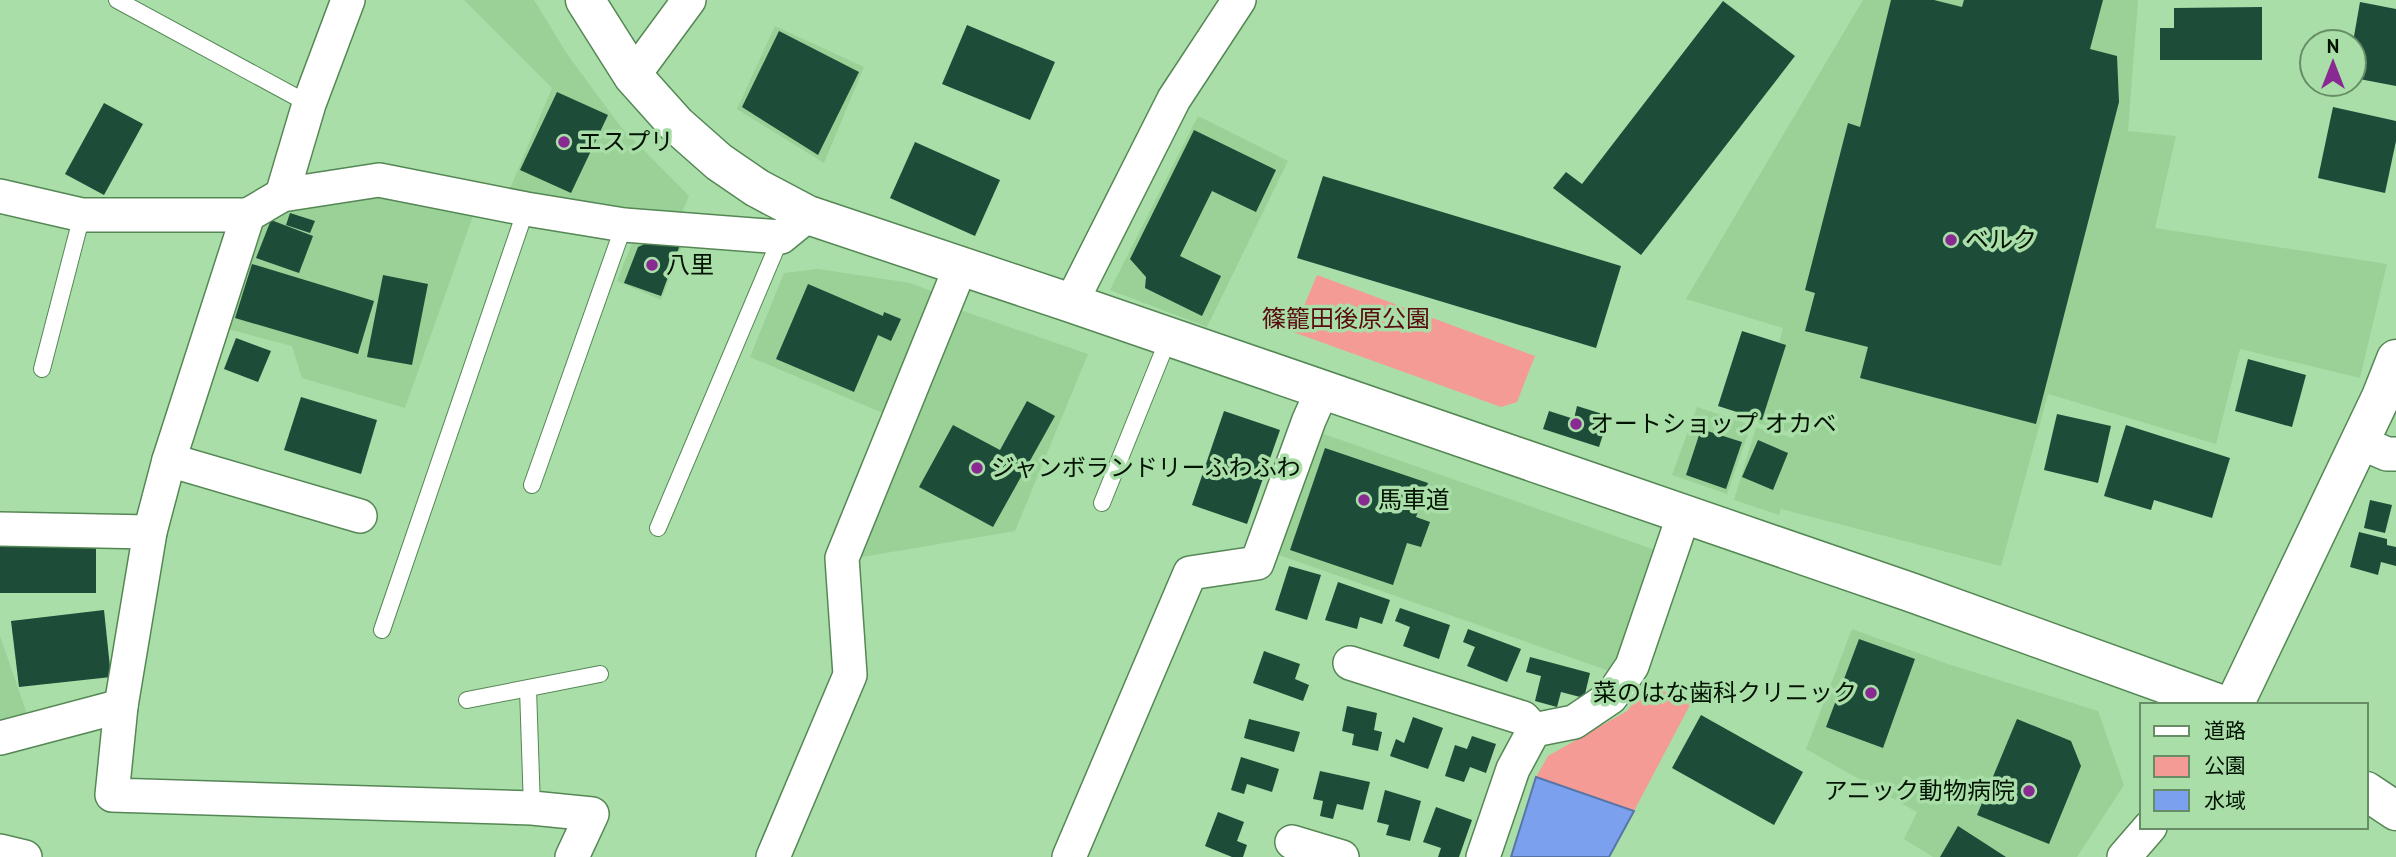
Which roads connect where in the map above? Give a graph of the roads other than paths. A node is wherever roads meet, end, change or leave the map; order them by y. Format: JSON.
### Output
{"nodes":[{"id":1,"x":117,"y":0,"type":"edge"},
{"id":2,"x":348,"y":0,"type":"edge"},
{"id":3,"x":585,"y":0,"type":"edge"},
{"id":4,"x":689,"y":0,"type":"edge"},
{"id":5,"x":1239,"y":0,"type":"edge"},
{"id":6,"x":634,"y":76,"type":"junction"},
{"id":7,"x":309,"y":104,"type":"junction"},
{"id":8,"x":282,"y":195,"type":"junction"},
{"id":9,"x":0,"y":196,"type":"edge"},
{"id":10,"x":526,"y":209,"type":"junction"},
{"id":11,"x":82,"y":215,"type":"junction"},
{"id":12,"x":248,"y":215,"type":"junction"},
{"id":13,"x":624,"y":225,"type":"junction"},
{"id":14,"x":794,"y":226,"type":"junction"},
{"id":15,"x":960,"y":268,"type":"junction"},
{"id":16,"x":1071,"y":303,"type":"junction"},
{"id":17,"x":1169,"y":337,"type":"junction"},
{"id":18,"x":2396,"y":359,"type":"edge"},
{"id":19,"x":42,"y":369,"type":"dead end"},
{"id":20,"x":1322,"y":391,"type":"junction"},
{"id":21,"x":2359,"y":442,"type":"junction"},
{"id":22,"x":2396,"y":454,"type":"edge"},
{"id":23,"x":169,"y":460,"type":"junction"},
{"id":24,"x":532,"y":485,"type":"dead end"},
{"id":25,"x":1102,"y":503,"type":"dead end"},
{"id":26,"x":1684,"y":514,"type":"junction"},
{"id":27,"x":360,"y":516,"type":"dead end"},
{"id":28,"x":658,"y":528,"type":"dead end"},
{"id":29,"x":0,"y":529,"type":"edge"},
{"id":30,"x":150,"y":531,"type":"junction"},
{"id":31,"x":382,"y":630,"type":"dead end"},
{"id":32,"x":1350,"y":663,"type":"dead end"},
{"id":33,"x":600,"y":674,"type":"dead end"},
{"id":34,"x":528,"y":689,"type":"junction"},
{"id":35,"x":467,"y":700,"type":"dead end"},
{"id":36,"x":2217,"y":703,"type":"edge"},
{"id":37,"x":2235,"y":703,"type":"edge"},
{"id":38,"x":121,"y":706,"type":"junction"},
{"id":39,"x":1534,"y":730,"type":"junction"},
{"id":40,"x":0,"y":738,"type":"edge"},
{"id":41,"x":2368,"y":792,"type":"edge"},
{"id":42,"x":532,"y":808,"type":"junction"},
{"id":43,"x":2396,"y":811,"type":"edge"},
{"id":44,"x":2148,"y":829,"type":"edge"},
{"id":45,"x":1292,"y":842,"type":"dead end"},
{"id":46,"x":0,"y":852,"type":"edge"},
{"id":47,"x":25,"y":857,"type":"edge"},
{"id":48,"x":572,"y":857,"type":"edge"},
{"id":49,"x":773,"y":857,"type":"edge"},
{"id":50,"x":1069,"y":857,"type":"edge"},
{"id":51,"x":1342,"y":857,"type":"edge"},
{"id":52,"x":1483,"y":857,"type":"edge"},
{"id":53,"x":2124,"y":857,"type":"edge"}],
"edges":[{"from":1,"to":7,"type":"lane"},
{"from":2,"to":7,"type":"street"},
{"from":3,"to":6,"type":"street"},
{"from":4,"to":6,"type":"street"},
{"from":5,"to":16,"type":"street"},
{"from":6,"to":14,"type":"street"},
{"from":7,"to":8,"type":"street"},
{"from":8,"to":10,"type":"street"},
{"from":8,"to":12,"type":"street"},
{"from":9,"to":11,"type":"street"},
{"from":10,"to":13,"type":"street"},
{"from":10,"to":31,"type":"lane"},
{"from":11,"to":12,"type":"street"},
{"from":11,"to":19,"type":"lane"},
{"from":12,"to":23,"type":"street"},
{"from":13,"to":14,"type":"street"},
{"from":13,"to":24,"type":"lane"},
{"from":14,"to":15,"type":"street"},
{"from":14,"to":28,"type":"lane"},
{"from":15,"to":16,"type":"street"},
{"from":15,"to":49,"type":"street"},
{"from":16,"to":17,"type":"street"},
{"from":17,"to":20,"type":"street"},
{"from":17,"to":25,"type":"lane"},
{"from":18,"to":21,"type":"street"},
{"from":20,"to":26,"type":"street"},
{"from":20,"to":50,"type":"street"},
{"from":21,"to":22,"type":"street"},
{"from":21,"to":37,"type":"street"},
{"from":23,"to":27,"type":"street"},
{"from":23,"to":30,"type":"street"},
{"from":26,"to":36,"type":"street"},
{"from":26,"to":39,"type":"street"},
{"from":29,"to":30,"type":"street"},
{"from":30,"to":38,"type":"street"},
{"from":32,"to":39,"type":"street"},
{"from":33,"to":34,"type":"lane"},
{"from":34,"to":35,"type":"lane"},
{"from":34,"to":42,"type":"lane"},
{"from":38,"to":40,"type":"street"},
{"from":38,"to":42,"type":"street"},
{"from":39,"to":52,"type":"street"},
{"from":41,"to":43,"type":"street"},
{"from":42,"to":48,"type":"street"},
{"from":44,"to":53,"type":"street"},
{"from":45,"to":51,"type":"street"},
{"from":46,"to":47,"type":"street"}]}
